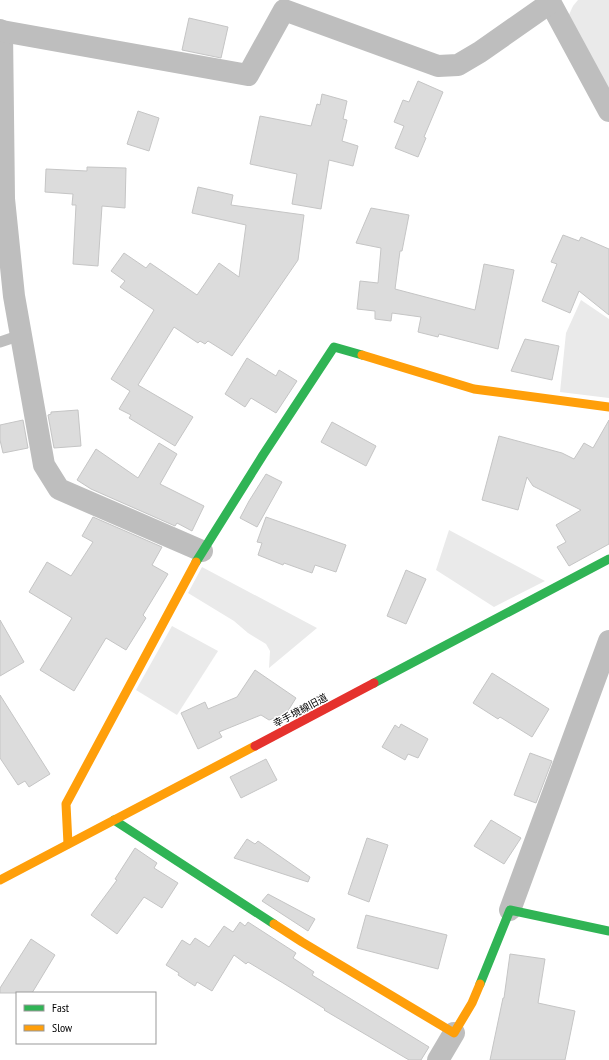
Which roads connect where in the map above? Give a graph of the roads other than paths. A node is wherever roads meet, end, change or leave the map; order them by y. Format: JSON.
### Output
{"nodes":[{"id":1,"x":552,"y":1,"type":"edge"},
{"id":2,"x":1,"y":31,"type":"edge"},
{"id":3,"x":609,"y":111,"type":"edge"},
{"id":4,"x":21,"y":335,"type":"junction"},
{"id":5,"x":0,"y":342,"type":"edge"},
{"id":6,"x":609,"y":407,"type":"edge"},
{"id":7,"x":202,"y":551,"type":"junction"},
{"id":8,"x":609,"y":559,"type":"edge"},
{"id":9,"x":609,"y":640,"type":"edge"},
{"id":10,"x":114,"y":820,"type":"junction"},
{"id":11,"x":68,"y":844,"type":"junction"},
{"id":12,"x":0,"y":880,"type":"edge"},
{"id":13,"x":510,"y":910,"type":"junction"},
{"id":14,"x":609,"y":931,"type":"edge"},
{"id":15,"x":454,"y":1033,"type":"junction"},
{"id":16,"x":438,"y":1060,"type":"edge"}],
"edges":[{"from":1,"to":2,"type":"street"},
{"from":1,"to":3,"type":"street"},
{"from":2,"to":4,"type":"street"},
{"from":4,"to":5,"type":"lane"},
{"from":4,"to":7,"type":"street"},
{"from":6,"to":7,"type":"street"},
{"from":7,"to":11,"type":"street"},
{"from":8,"to":10,"type":"street","name":"幸手境線旧道"},
{"from":9,"to":13,"type":"street"},
{"from":10,"to":11,"type":"street","name":"幸手境線旧道"},
{"from":10,"to":15,"type":"street"},
{"from":11,"to":12,"type":"street","name":"幸手境線旧道"},
{"from":13,"to":14,"type":"street"},
{"from":13,"to":15,"type":"street"},
{"from":15,"to":16,"type":"street"}]}
